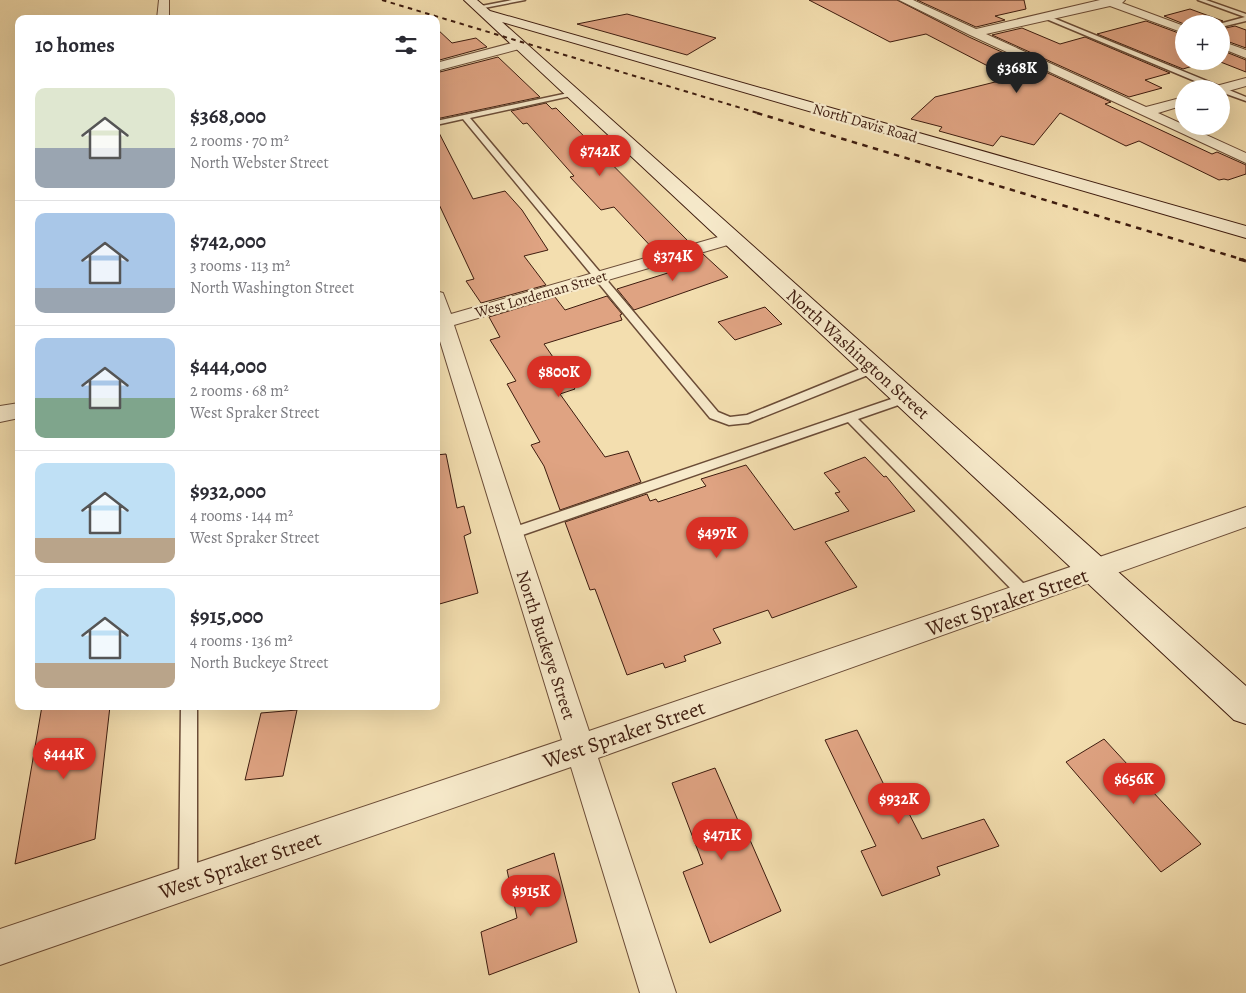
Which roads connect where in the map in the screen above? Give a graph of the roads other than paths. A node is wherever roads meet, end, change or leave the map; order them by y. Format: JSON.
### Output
{"nodes":[{"id":1,"x":164,"y":0,"type":"edge"},
{"id":2,"x":522,"y":0,"type":"edge"},
{"id":3,"x":904,"y":0,"type":"edge"},
{"id":4,"x":1200,"y":0,"type":"edge"},
{"id":5,"x":514,"y":1,"type":"edge"},
{"id":6,"x":1112,"y":1,"type":"edge"},
{"id":7,"x":478,"y":7,"type":"edge"},
{"id":8,"x":163,"y":15,"type":"edge"},
{"id":9,"x":1046,"y":17,"type":"junction"},
{"id":10,"x":1246,"y":17,"type":"edge"},
{"id":11,"x":1230,"y":22,"type":"edge"},
{"id":12,"x":1175,"y":26,"type":"edge"},
{"id":13,"x":974,"y":33,"type":"junction"},
{"id":14,"x":520,"y":45,"type":"junction"},
{"id":15,"x":1230,"y":48,"type":"edge"},
{"id":16,"x":1246,"y":54,"type":"edge"},
{"id":17,"x":440,"y":66,"type":"edge"},
{"id":18,"x":1199,"y":80,"type":"edge"},
{"id":19,"x":1246,"y":82,"type":"edge"},
{"id":20,"x":1230,"y":86,"type":"edge"},
{"id":21,"x":1230,"y":93,"type":"edge"},
{"id":22,"x":573,"y":94,"type":"junction"},
{"id":23,"x":1246,"y":99,"type":"edge"},
{"id":24,"x":1175,"y":104,"type":"edge"},
{"id":25,"x":1145,"y":112,"type":"junction"},
{"id":26,"x":465,"y":117,"type":"junction"},
{"id":27,"x":440,"y":122,"type":"edge"},
{"id":28,"x":1246,"y":159,"type":"edge"},
{"id":29,"x":1246,"y":232,"type":"edge"},
{"id":30,"x":732,"y":238,"type":"junction"},
{"id":31,"x":597,"y":278,"type":"junction"},
{"id":32,"x":440,"y":313,"type":"edge"},
{"id":33,"x":440,"y":316,"type":"edge"},
{"id":34,"x":874,"y":368,"type":"junction"},
{"id":35,"x":906,"y":398,"type":"junction"},
{"id":36,"x":15,"y":411,"type":"edge"},
{"id":37,"x":0,"y":414,"type":"edge"},
{"id":38,"x":850,"y":417,"type":"junction"},
{"id":39,"x":1246,"y":517,"type":"edge"},
{"id":40,"x":511,"y":534,"type":"junction"},
{"id":41,"x":1096,"y":571,"type":"junction"},
{"id":42,"x":1026,"y":595,"type":"junction"},
{"id":43,"x":1246,"y":708,"type":"edge"},
{"id":44,"x":189,"y":710,"type":"edge"},
{"id":45,"x":580,"y":749,"type":"junction"},
{"id":46,"x":188,"y":883,"type":"junction"},
{"id":47,"x":0,"y":947,"type":"edge"},
{"id":48,"x":658,"y":993,"type":"edge"}],
"edges":[{"from":1,"to":8,"type":"street"},
{"from":2,"to":5,"type":"lane"},
{"from":3,"to":13,"type":"street"},
{"from":4,"to":10,"type":"lane"},
{"from":5,"to":7,"type":"lane"},
{"from":6,"to":9,"type":"street"},
{"from":6,"to":12,"type":"street"},
{"from":7,"to":14,"type":"main road","name":"North Washington Street"},
{"from":7,"to":29,"type":"main road","name":"North Davis Road"},
{"from":9,"to":13,"type":"street"},
{"from":9,"to":18,"type":"lane"},
{"from":10,"to":11,"type":"lane"},
{"from":13,"to":25,"type":"street"},
{"from":14,"to":17,"type":"street"},
{"from":14,"to":22,"type":"main road","name":"North Washington Street"},
{"from":15,"to":16,"type":"street"},
{"from":19,"to":20,"type":"street"},
{"from":21,"to":23,"type":"lane"},
{"from":22,"to":26,"type":"lane"},
{"from":22,"to":30,"type":"main road","name":"North Washington Street"},
{"from":24,"to":25,"type":"street"},
{"from":25,"to":28,"type":"street"},
{"from":26,"to":27,"type":"lane"},
{"from":26,"to":31,"type":"lane"},
{"from":30,"to":31,"type":"street","name":"West Lordeman Street"},
{"from":30,"to":34,"type":"main road","name":"North Washington Street"},
{"from":31,"to":32,"type":"street","name":"West Lordeman Street"},
{"from":31,"to":34,"type":"lane"},
{"from":33,"to":40,"type":"street","name":"North Buckeye Street"},
{"from":34,"to":35,"type":"main road","name":"North Washington Street"},
{"from":35,"to":38,"type":"lane"},
{"from":35,"to":41,"type":"main road","name":"North Washington Street"},
{"from":36,"to":37,"type":"street"},
{"from":38,"to":40,"type":"lane"},
{"from":38,"to":42,"type":"lane"},
{"from":39,"to":41,"type":"street","name":"West Spraker Street"},
{"from":40,"to":45,"type":"street","name":"North Buckeye Street"},
{"from":41,"to":42,"type":"street","name":"West Spraker Street"},
{"from":41,"to":43,"type":"main road","name":"North Washington Street"},
{"from":42,"to":45,"type":"street","name":"West Spraker Street"},
{"from":44,"to":46,"type":"lane"},
{"from":45,"to":46,"type":"street","name":"West Spraker Street"},
{"from":45,"to":48,"type":"street","name":"North Buckeye Street"},
{"from":46,"to":47,"type":"street","name":"West Spraker Street"}]}
